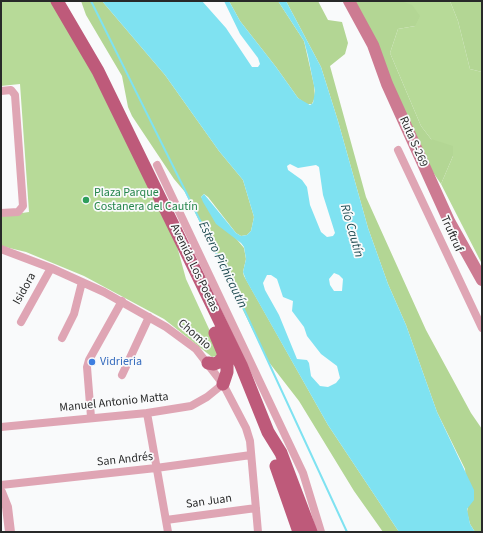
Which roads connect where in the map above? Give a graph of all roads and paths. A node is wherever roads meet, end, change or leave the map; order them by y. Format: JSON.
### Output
{"nodes":[{"id":1,"x":57,"y":1,"type":"edge"},
{"id":2,"x":349,"y":1,"type":"edge"},
{"id":3,"x":1,"y":90,"type":"edge"},
{"id":4,"x":398,"y":150,"type":"dead end"},
{"id":5,"x":157,"y":165,"type":"dead end"},
{"id":6,"x":1,"y":213,"type":"edge"},
{"id":7,"x":180,"y":239,"type":"junction"},
{"id":8,"x":1,"y":250,"type":"edge"},
{"id":9,"x":51,"y":268,"type":"junction"},
{"id":10,"x":482,"y":280,"type":"edge"},
{"id":11,"x":82,"y":282,"type":"junction"},
{"id":12,"x":122,"y":301,"type":"junction"},
{"id":13,"x":149,"y":317,"type":"junction"},
{"id":14,"x":21,"y":322,"type":"dead end"},
{"id":15,"x":482,"y":328,"type":"edge"},
{"id":16,"x":62,"y":338,"type":"dead end"},
{"id":17,"x":223,"y":350,"type":"junction"},
{"id":18,"x":208,"y":363,"type":"junction"},
{"id":19,"x":122,"y":375,"type":"dead end"},
{"id":20,"x":223,"y":384,"type":"junction"},
{"id":21,"x":147,"y":413,"type":"junction"},
{"id":22,"x":91,"y":417,"type":"junction"},
{"id":23,"x":1,"y":427,"type":"edge"},
{"id":24,"x":268,"y":432,"type":"junction"},
{"id":25,"x":251,"y":455,"type":"junction"},
{"id":26,"x":156,"y":468,"type":"junction"},
{"id":27,"x":1,"y":485,"type":"edge"},
{"id":28,"x":1,"y":492,"type":"edge"},
{"id":29,"x":295,"y":493,"type":"junction"},
{"id":30,"x":256,"y":508,"type":"junction"},
{"id":31,"x":166,"y":520,"type":"junction"},
{"id":32,"x":298,"y":530,"type":"edge"},
{"id":33,"x":10,"y":532,"type":"edge"},
{"id":34,"x":168,"y":532,"type":"edge"},
{"id":35,"x":258,"y":532,"type":"edge"},
{"id":36,"x":311,"y":532,"type":"edge"},
{"id":37,"x":315,"y":532,"type":"edge"},
{"id":38,"x":321,"y":532,"type":"edge"}],
"edges":[{"from":1,"to":7,"type":"main road","name":"Avenida Los Poetas"},
{"from":2,"to":10,"type":"main road","name":"Ruta S-269"},
{"from":3,"to":6,"type":"street"},
{"from":4,"to":15,"type":"street","name":"Truftruf"},
{"from":5,"to":38,"type":"street"},
{"from":7,"to":17,"type":"main road"},
{"from":7,"to":24,"type":"main road","name":"Avenida Los Poetas"},
{"from":8,"to":9,"type":"street","name":"Chomio"},
{"from":9,"to":11,"type":"street","name":"Chomio"},
{"from":9,"to":14,"type":"street","name":"Isidora"},
{"from":11,"to":12,"type":"street","name":"Chomio"},
{"from":11,"to":16,"type":"street"},
{"from":12,"to":13,"type":"street","name":"Chomio"},
{"from":12,"to":22,"type":"street"},
{"from":13,"to":18,"type":"street","name":"Chomio"},
{"from":13,"to":19,"type":"street"},
{"from":17,"to":18,"type":"main road"},
{"from":17,"to":20,"type":"main road"},
{"from":18,"to":20,"type":"street","name":"Chomio"},
{"from":20,"to":21,"type":"street","name":"Manuel Antonio Matta"},
{"from":20,"to":25,"type":"street","name":"Chomio"},
{"from":21,"to":22,"type":"street","name":"Manuel Antonio Matta"},
{"from":21,"to":26,"type":"street"},
{"from":22,"to":23,"type":"street","name":"Manuel Antonio Matta"},
{"from":24,"to":29,"type":"main road","name":"Avenida Los Poetas"},
{"from":24,"to":32,"type":"main road","name":"Avenida Los Poetas"},
{"from":25,"to":26,"type":"street","name":"San Andrés"},
{"from":25,"to":30,"type":"street","name":"Chomio"},
{"from":26,"to":27,"type":"street","name":"San Andrés"},
{"from":26,"to":31,"type":"street"},
{"from":28,"to":33,"type":"street"},
{"from":29,"to":36,"type":"main road","name":"Avenida Los Poetas"},
{"from":29,"to":37,"type":"main road"},
{"from":30,"to":31,"type":"street","name":"San Juan"},
{"from":30,"to":35,"type":"street","name":"Chomio"},
{"from":31,"to":34,"type":"street"}]}
